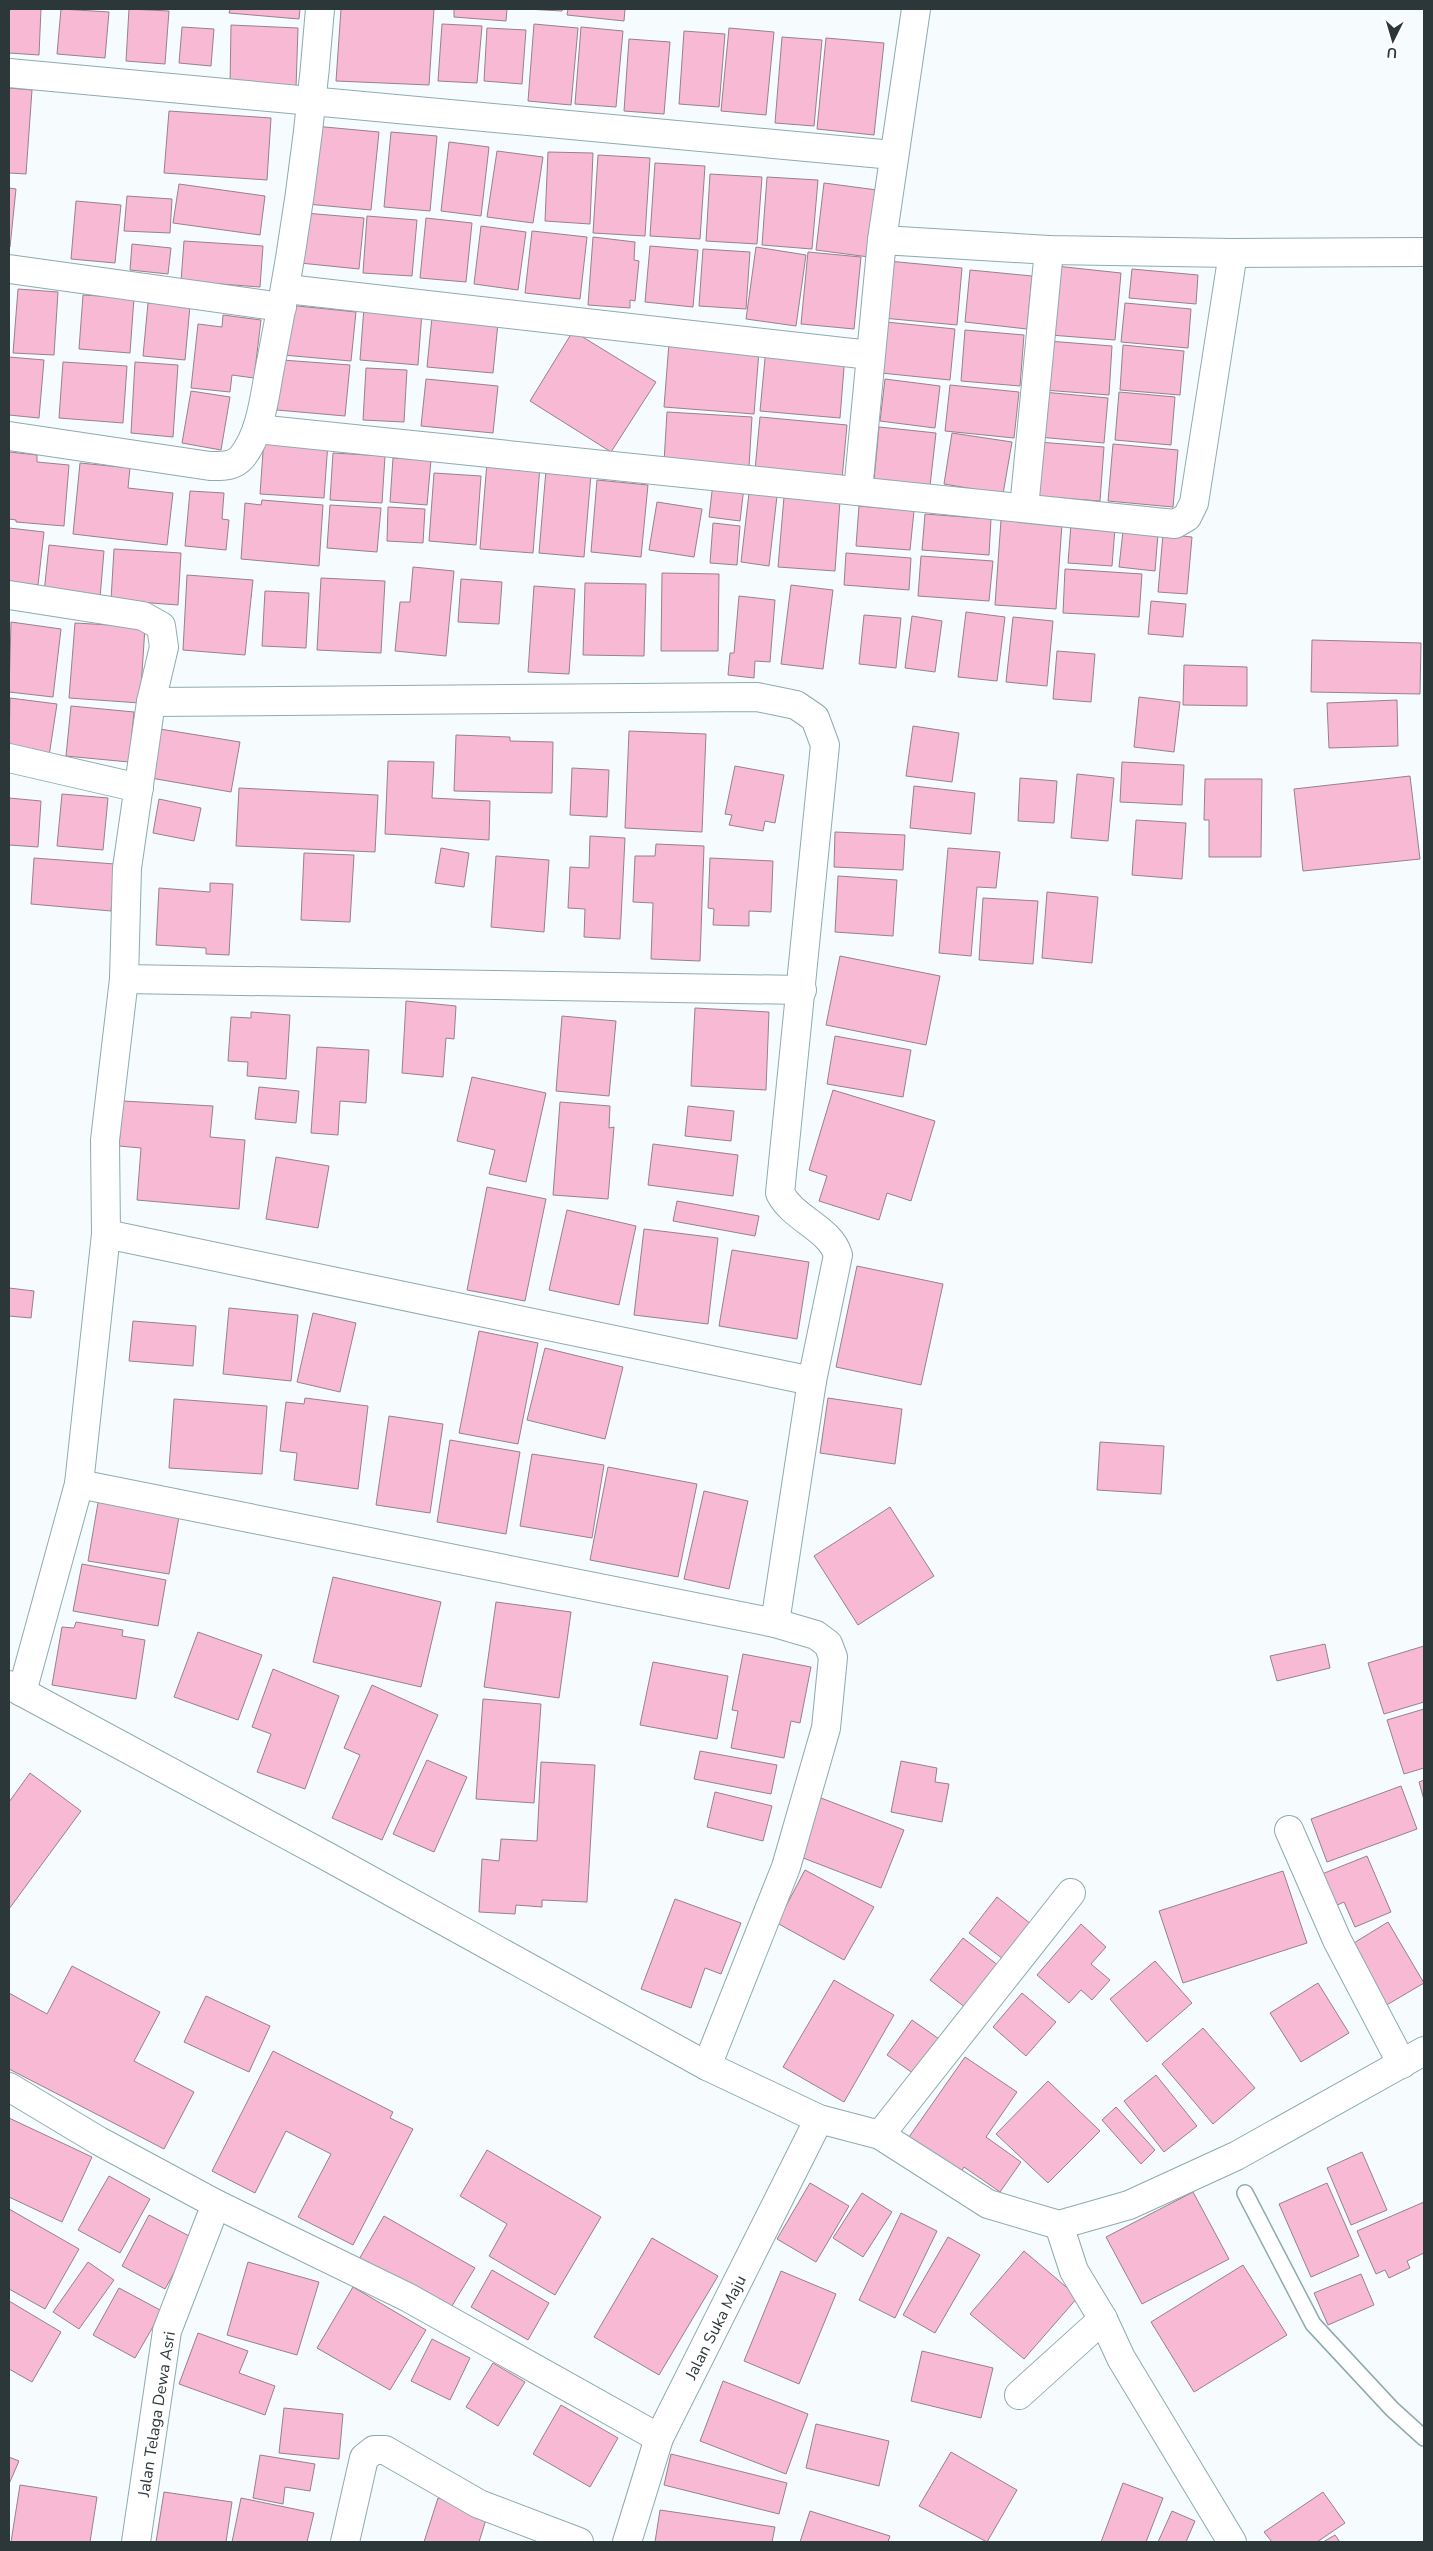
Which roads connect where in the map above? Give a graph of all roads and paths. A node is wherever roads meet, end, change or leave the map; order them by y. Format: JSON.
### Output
{"nodes":[{"id":1,"x":320,"y":9,"type":"edge"},
{"id":2,"x":916,"y":9,"type":"edge"},
{"id":3,"x":9,"y":73,"type":"edge"},
{"id":4,"x":313,"y":102,"type":"junction"},
{"id":5,"x":893,"y":154,"type":"junction"},
{"id":6,"x":882,"y":240,"type":"junction"},
{"id":7,"x":1048,"y":250,"type":"junction"},
{"id":8,"x":1424,"y":252,"type":"edge"},
{"id":9,"x":1233,"y":253,"type":"junction"},
{"id":10,"x":9,"y":269,"type":"edge"},
{"id":11,"x":284,"y":298,"type":"junction"},
{"id":12,"x":870,"y":355,"type":"junction"},
{"id":13,"x":257,"y":429,"type":"junction"},
{"id":14,"x":9,"y":436,"type":"edge"},
{"id":15,"x":858,"y":491,"type":"junction"},
{"id":16,"x":1024,"y":508,"type":"junction"},
{"id":17,"x":9,"y":595,"type":"edge"},
{"id":18,"x":151,"y":702,"type":"junction"},
{"id":19,"x":9,"y":758,"type":"edge"},
{"id":20,"x":139,"y":788,"type":"junction"},
{"id":21,"x":124,"y":979,"type":"junction"},
{"id":22,"x":802,"y":990,"type":"junction"},
{"id":23,"x":106,"y":1234,"type":"junction"},
{"id":24,"x":812,"y":1381,"type":"junction"},
{"id":25,"x":79,"y":1484,"type":"junction"},
{"id":26,"x":775,"y":1622,"type":"junction"},
{"id":27,"x":16,"y":1689,"type":"edge"},
{"id":28,"x":1289,"y":1830,"type":"dead end"},
{"id":29,"x":1071,"y":1893,"type":"dead end"},
{"id":30,"x":1413,"y":2058,"type":"edge"},
{"id":31,"x":706,"y":2066,"type":"junction"},
{"id":32,"x":9,"y":2087,"type":"edge"},
{"id":33,"x":819,"y":2119,"type":"junction"},
{"id":34,"x":880,"y":2135,"type":"junction"},
{"id":35,"x":1245,"y":2193,"type":"dead end"},
{"id":36,"x":216,"y":2204,"type":"junction"},
{"id":37,"x":1060,"y":2225,"type":"junction"},
{"id":38,"x":1103,"y":2319,"type":"junction"},
{"id":39,"x":1020,"y":2395,"type":"dead end"},
{"id":40,"x":659,"y":2438,"type":"junction"},
{"id":41,"x":1424,"y":2438,"type":"edge"},
{"id":42,"x":136,"y":2542,"type":"edge"},
{"id":43,"x":345,"y":2542,"type":"edge"},
{"id":44,"x":579,"y":2542,"type":"edge"},
{"id":45,"x":627,"y":2542,"type":"edge"},
{"id":46,"x":1232,"y":2542,"type":"edge"}],
"edges":[{"from":1,"to":4,"type":"street"},
{"from":2,"to":5,"type":"street"},
{"from":3,"to":4,"type":"street"},
{"from":4,"to":5,"type":"street"},
{"from":4,"to":11,"type":"street"},
{"from":5,"to":6,"type":"street"},
{"from":6,"to":7,"type":"street"},
{"from":6,"to":12,"type":"street"},
{"from":7,"to":9,"type":"street"},
{"from":7,"to":16,"type":"street"},
{"from":8,"to":9,"type":"street"},
{"from":9,"to":16,"type":"street"},
{"from":10,"to":11,"type":"street"},
{"from":11,"to":12,"type":"street"},
{"from":11,"to":13,"type":"street"},
{"from":12,"to":15,"type":"street"},
{"from":13,"to":14,"type":"street"},
{"from":13,"to":15,"type":"street"},
{"from":15,"to":16,"type":"street"},
{"from":17,"to":18,"type":"street"},
{"from":18,"to":20,"type":"street"},
{"from":18,"to":22,"type":"street"},
{"from":19,"to":20,"type":"street"},
{"from":20,"to":21,"type":"street"},
{"from":21,"to":22,"type":"street"},
{"from":21,"to":23,"type":"street"},
{"from":22,"to":24,"type":"street"},
{"from":23,"to":24,"type":"street"},
{"from":23,"to":25,"type":"street"},
{"from":24,"to":26,"type":"street"},
{"from":25,"to":26,"type":"street"},
{"from":25,"to":27,"type":"street"},
{"from":26,"to":31,"type":"street"},
{"from":27,"to":31,"type":"street"},
{"from":28,"to":30,"type":"street"},
{"from":29,"to":34,"type":"street"},
{"from":30,"to":37,"type":"street"},
{"from":31,"to":33,"type":"street"},
{"from":32,"to":36,"type":"street"},
{"from":33,"to":34,"type":"street"},
{"from":33,"to":40,"type":"street","name":"Jalan Suka Maju"},
{"from":34,"to":37,"type":"street"},
{"from":35,"to":41,"type":"lane"},
{"from":36,"to":40,"type":"street"},
{"from":36,"to":42,"type":"street","name":"Jalan Telaga Dewa Asri"},
{"from":37,"to":38,"type":"street"},
{"from":38,"to":39,"type":"street"},
{"from":38,"to":46,"type":"street"},
{"from":40,"to":45,"type":"street","name":"Jalan Suka Maju"},
{"from":43,"to":44,"type":"street"}]}
